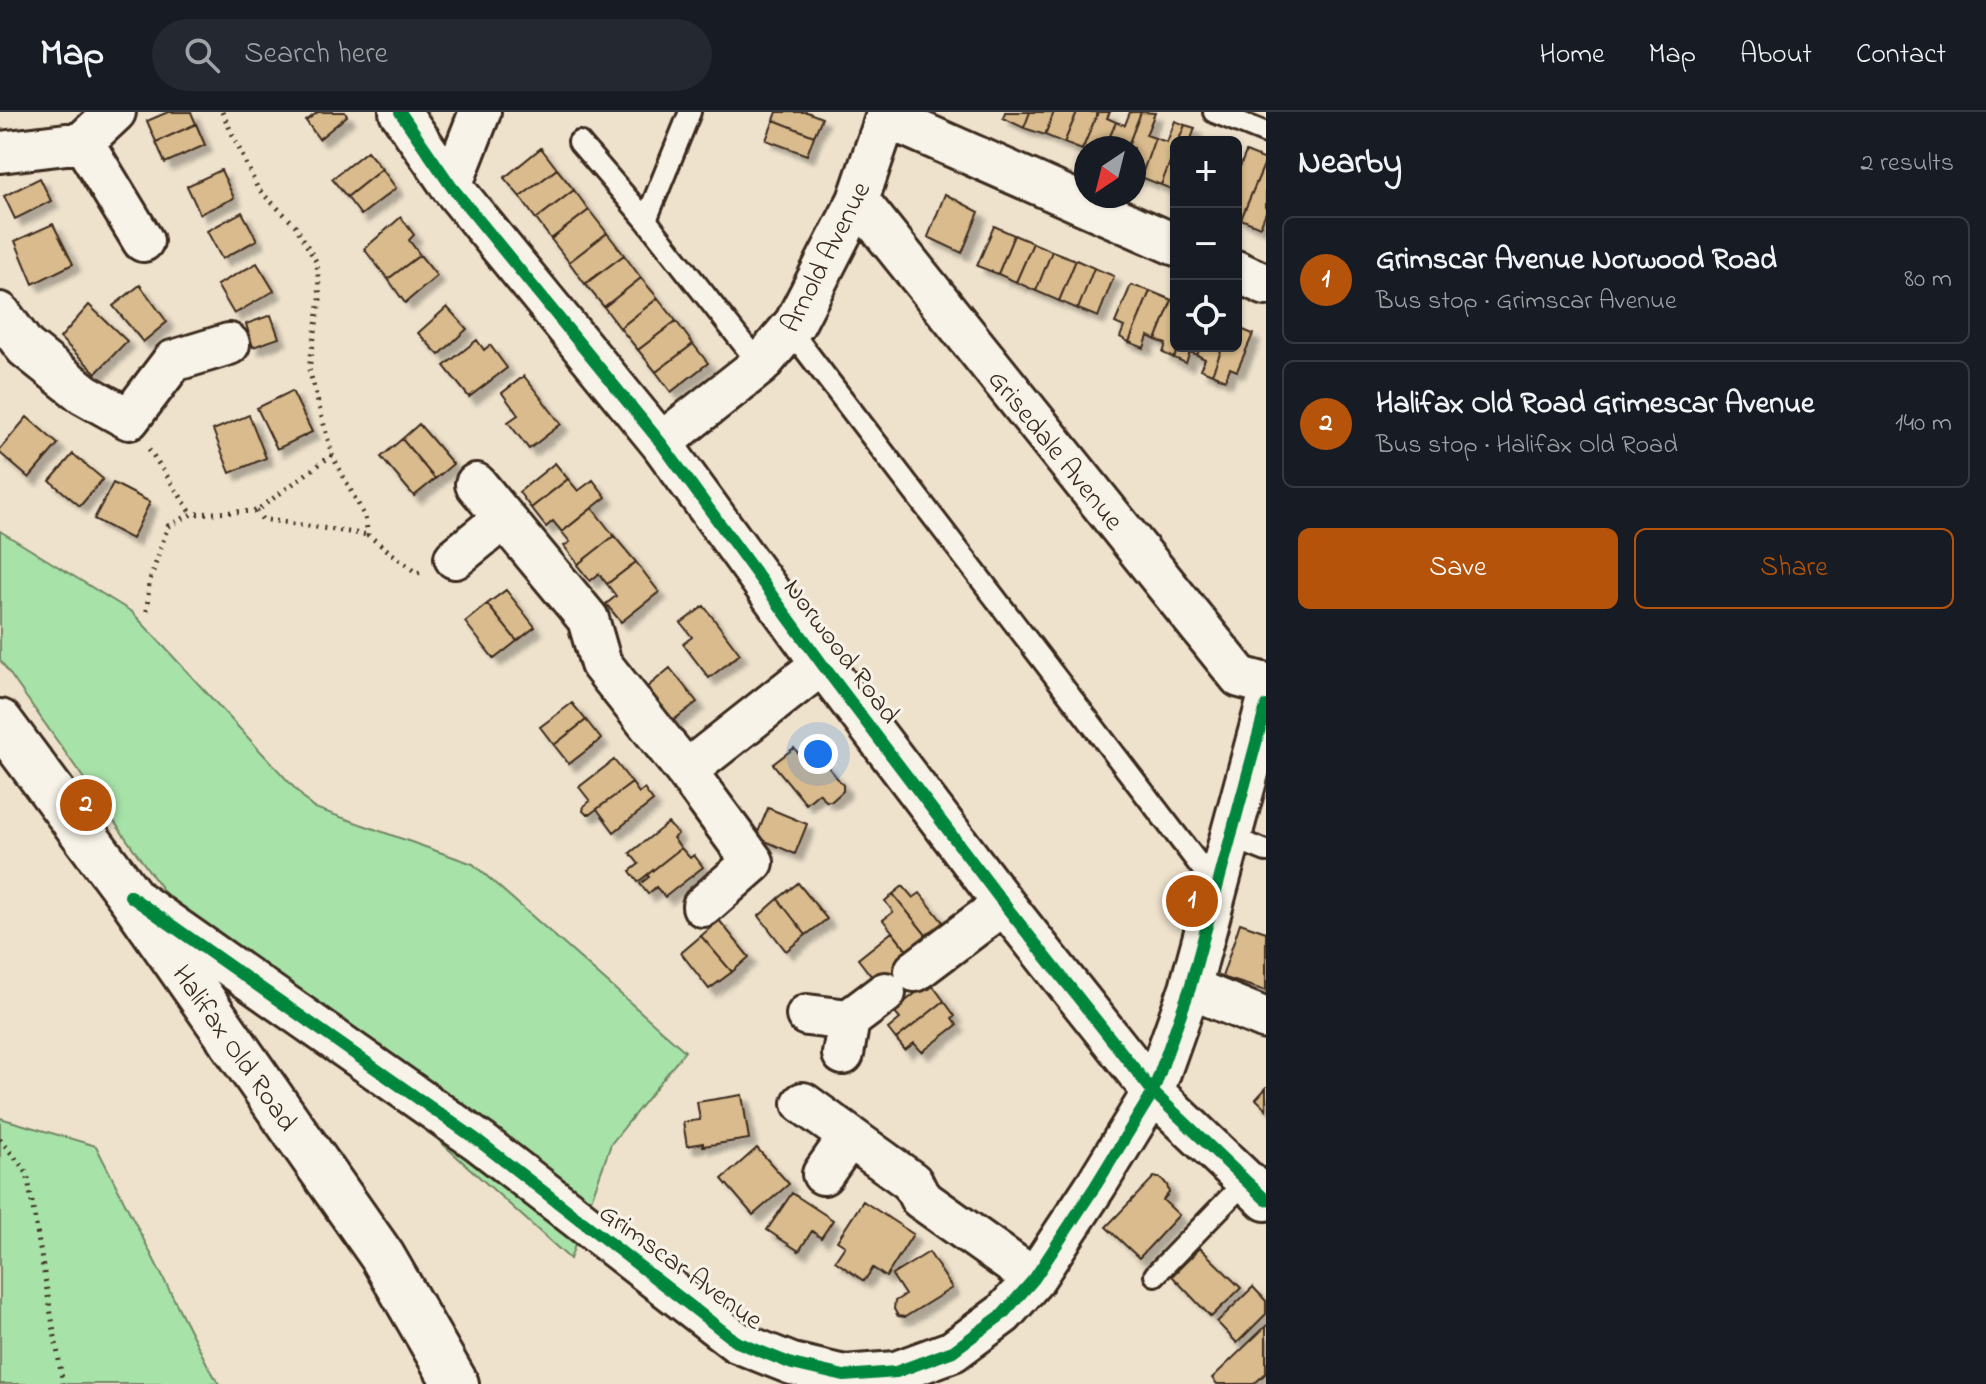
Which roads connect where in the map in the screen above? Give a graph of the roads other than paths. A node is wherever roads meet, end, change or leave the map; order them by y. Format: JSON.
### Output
{"nodes":[{"id":1,"x":115,"y":112,"type":"edge"},
{"id":2,"x":400,"y":112,"type":"edge"},
{"id":3,"x":480,"y":112,"type":"edge"},
{"id":4,"x":690,"y":112,"type":"edge"},
{"id":5,"x":1214,"y":112,"type":"edge"},
{"id":6,"x":887,"y":114,"type":"edge"},
{"id":7,"x":1266,"y":133,"type":"edge"},
{"id":8,"x":83,"y":142,"type":"junction"},
{"id":9,"x":579,"y":142,"type":"dead end"},
{"id":10,"x":0,"y":152,"type":"edge"},
{"id":11,"x":451,"y":186,"type":"junction"},
{"id":12,"x":858,"y":200,"type":"junction"},
{"id":13,"x":646,"y":220,"type":"junction"},
{"id":14,"x":143,"y":241,"type":"dead end"},
{"id":15,"x":1170,"y":242,"type":"edge"},
{"id":16,"x":1242,"y":274,"type":"edge"},
{"id":17,"x":1266,"y":285,"type":"edge"},
{"id":18,"x":0,"y":313,"type":"edge"},
{"id":19,"x":790,"y":330,"type":"junction"},
{"id":20,"x":229,"y":344,"type":"dead end"},
{"id":21,"x":760,"y":365,"type":"junction"},
{"id":22,"x":661,"y":443,"type":"junction"},
{"id":23,"x":476,"y":484,"type":"dead end"},
{"id":24,"x":504,"y":518,"type":"junction"},
{"id":25,"x":455,"y":558,"type":"road end"},
{"id":26,"x":822,"y":664,"type":"junction"},
{"id":27,"x":1266,"y":684,"type":"edge"},
{"id":28,"x":1266,"y":706,"type":"edge"},
{"id":29,"x":0,"y":722,"type":"edge"},
{"id":30,"x":686,"y":771,"type":"junction"},
{"id":31,"x":1248,"y":844,"type":"edge"},
{"id":32,"x":1217,"y":888,"type":"junction"},
{"id":33,"x":130,"y":896,"type":"junction"},
{"id":34,"x":1004,"y":904,"type":"junction"},
{"id":35,"x":703,"y":906,"type":"dead end"},
{"id":36,"x":1190,"y":988,"type":"junction"},
{"id":37,"x":807,"y":1015,"type":"dead end"},
{"id":38,"x":1266,"y":1019,"type":"edge"},
{"id":39,"x":1153,"y":1092,"type":"junction"},
{"id":40,"x":803,"y":1103,"type":"dead end"},
{"id":41,"x":849,"y":1137,"type":"junction"},
{"id":42,"x":823,"y":1174,"type":"dead end"},
{"id":43,"x":1256,"y":1191,"type":"edge"},
{"id":44,"x":1155,"y":1275,"type":"dead end"},
{"id":45,"x":1034,"y":1279,"type":"junction"},
{"id":46,"x":737,"y":1342,"type":"junction"},
{"id":47,"x":456,"y":1384,"type":"edge"},
{"id":48,"x":768,"y":1384,"type":"edge"}],
"edges":[{"from":1,"to":8,"type":"street"},
{"from":2,"to":11,"type":"street","name":"Norwood Road"},
{"from":3,"to":11,"type":"street"},
{"from":4,"to":13,"type":"lane"},
{"from":5,"to":7,"type":"lane"},
{"from":6,"to":12,"type":"street","name":"Arnold Avenue"},
{"from":6,"to":15,"type":"street"},
{"from":8,"to":10,"type":"street"},
{"from":8,"to":14,"type":"street"},
{"from":9,"to":13,"type":"lane"},
{"from":11,"to":22,"type":"street","name":"Norwood Road"},
{"from":12,"to":19,"type":"street","name":"Arnold Avenue"},
{"from":12,"to":27,"type":"street","name":"Grisedale Avenue"},
{"from":13,"to":21,"type":"lane"},
{"from":16,"to":17,"type":"street"},
{"from":18,"to":20,"type":"street"},
{"from":19,"to":21,"type":"street","name":"Arnold Avenue"},
{"from":19,"to":32,"type":"lane"},
{"from":21,"to":22,"type":"street","name":"Arnold Avenue"},
{"from":22,"to":26,"type":"street","name":"Norwood Road"},
{"from":23,"to":24,"type":"street"},
{"from":24,"to":25,"type":"street"},
{"from":24,"to":30,"type":"street"},
{"from":26,"to":30,"type":"street"},
{"from":26,"to":34,"type":"street","name":"Norwood Road"},
{"from":28,"to":31,"type":"street","name":"Grimscar Avenue"},
{"from":29,"to":33,"type":"street","name":"Halifax Old Road"},
{"from":30,"to":35,"type":"street"},
{"from":31,"to":32,"type":"street","name":"Grimscar Avenue"},
{"from":32,"to":36,"type":"street","name":"Grimscar Avenue"},
{"from":33,"to":46,"type":"street","name":"Grimscar Avenue"},
{"from":33,"to":47,"type":"street","name":"Halifax Old Road"},
{"from":34,"to":37,"type":"street"},
{"from":34,"to":39,"type":"street","name":"Norwood Road"},
{"from":36,"to":38,"type":"street"},
{"from":36,"to":39,"type":"street","name":"Grimscar Avenue"},
{"from":39,"to":43,"type":"street","name":"Norwood Road"},
{"from":39,"to":45,"type":"street","name":"Grimscar Avenue"},
{"from":40,"to":41,"type":"street"},
{"from":41,"to":42,"type":"street"},
{"from":41,"to":45,"type":"street"},
{"from":43,"to":44,"type":"lane"},
{"from":45,"to":46,"type":"street","name":"Grimscar Avenue"},
{"from":46,"to":48,"type":"street"}]}
